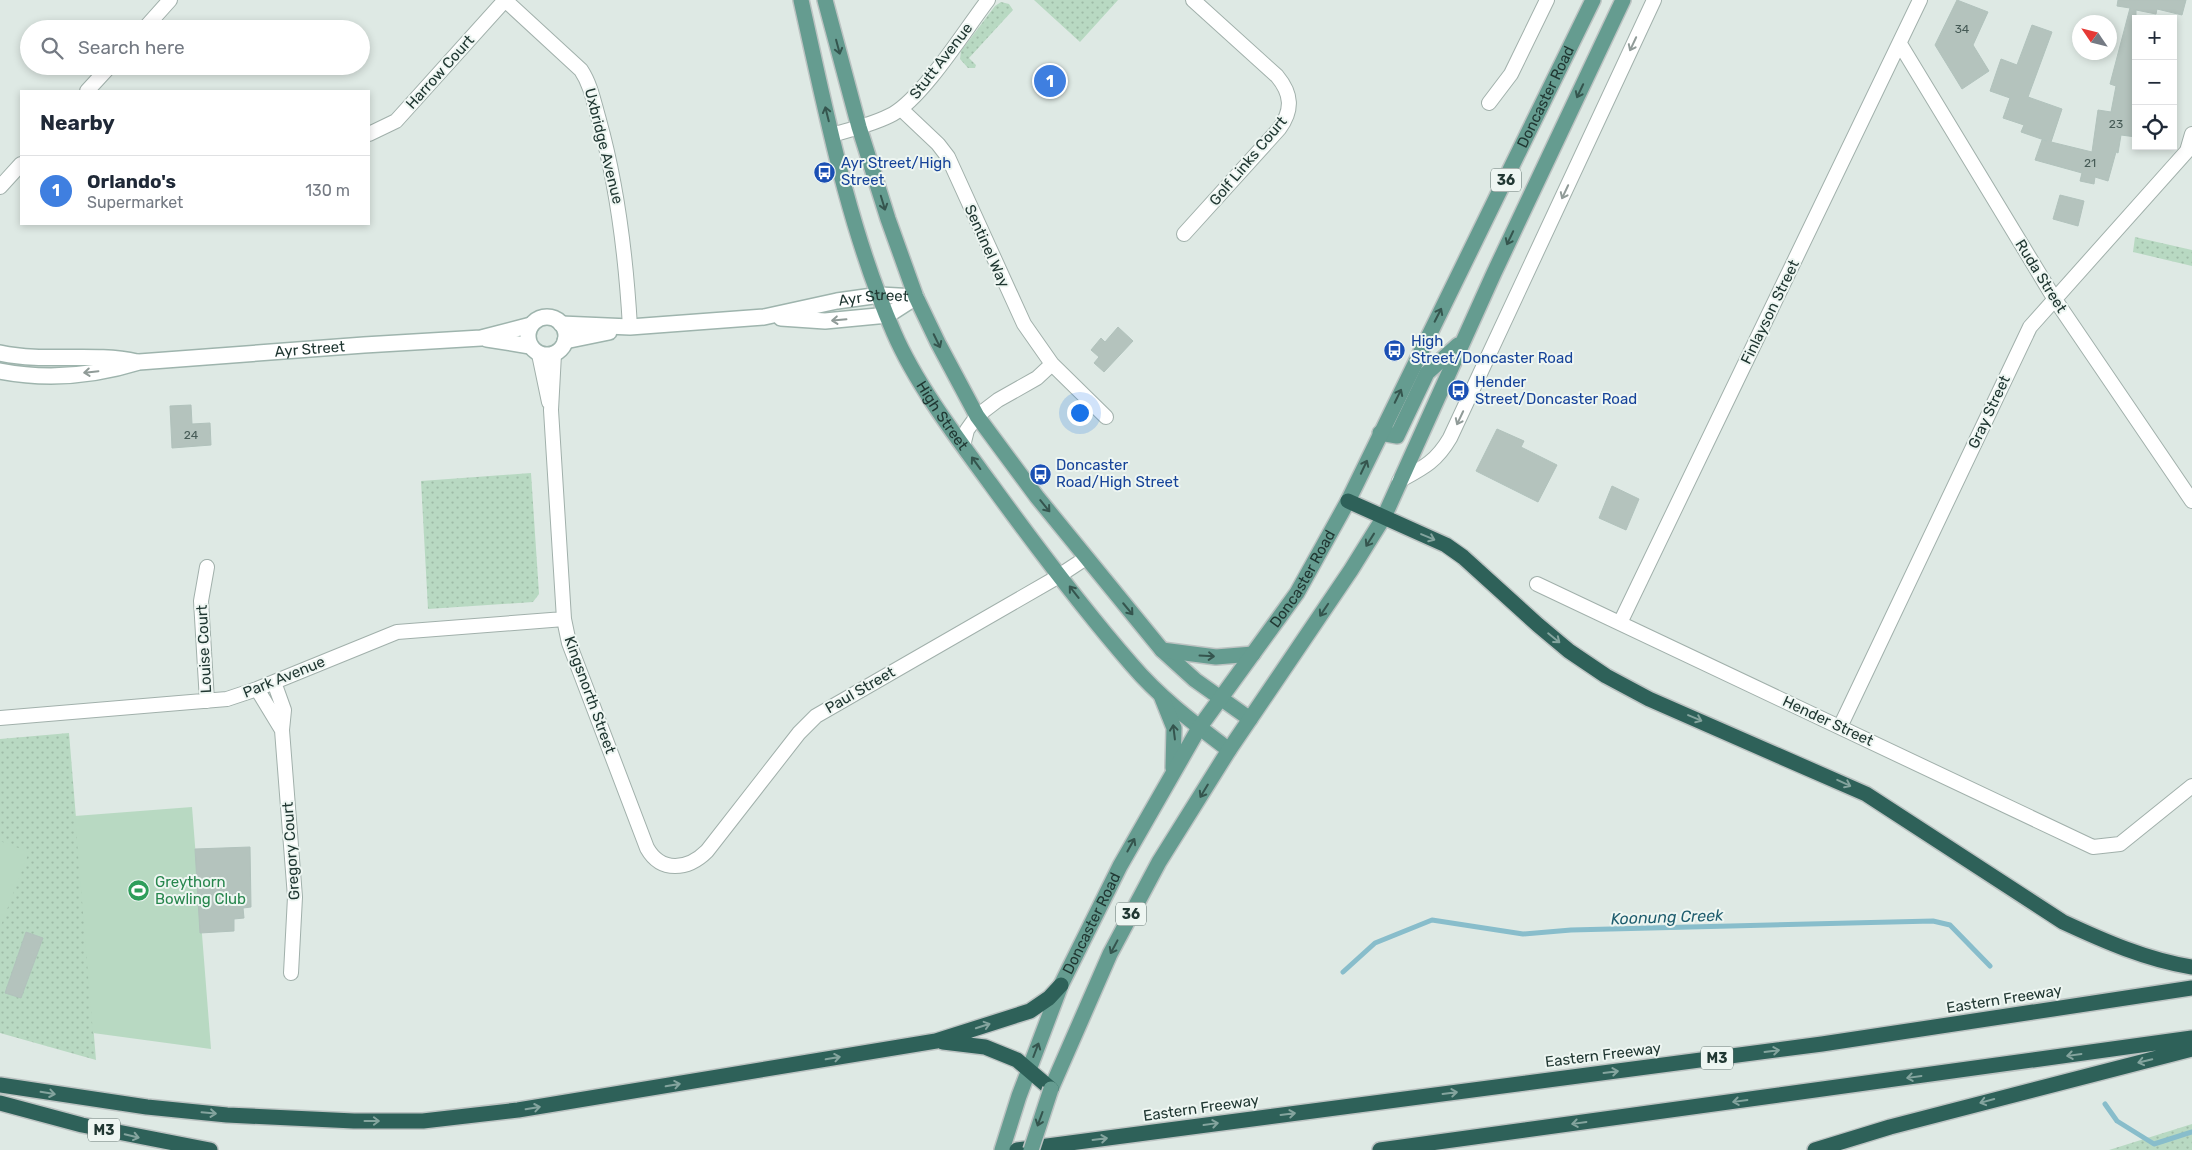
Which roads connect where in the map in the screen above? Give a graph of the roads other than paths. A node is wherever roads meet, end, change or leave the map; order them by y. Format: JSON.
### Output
{"nodes":[{"id":1,"x":170,"y":0,"type":"edge"},
{"id":2,"x":505,"y":0,"type":"edge"},
{"id":3,"x":800,"y":0,"type":"edge"},
{"id":4,"x":825,"y":0,"type":"edge"},
{"id":5,"x":988,"y":0,"type":"edge"},
{"id":6,"x":1193,"y":0,"type":"edge"},
{"id":7,"x":1547,"y":0,"type":"edge"},
{"id":8,"x":1593,"y":0,"type":"edge"},
{"id":9,"x":1623,"y":0,"type":"edge"},
{"id":10,"x":1654,"y":0,"type":"edge"},
{"id":11,"x":1920,"y":0,"type":"edge"},
{"id":12,"x":152,"y":20,"type":"edge"},
{"id":13,"x":1900,"y":44,"type":"junction"},
{"id":14,"x":102,"y":75,"type":"edge"},
{"id":15,"x":88,"y":90,"type":"edge"},
{"id":16,"x":1489,"y":103,"type":"dead end"},
{"id":17,"x":901,"y":109,"type":"junction"},
{"id":18,"x":859,"y":127,"type":"junction"},
{"id":19,"x":370,"y":134,"type":"edge"},
{"id":20,"x":2192,"y":134,"type":"edge"},
{"id":21,"x":832,"y":135,"type":"junction"},
{"id":22,"x":20,"y":165,"type":"edge"},
{"id":23,"x":0,"y":187,"type":"edge"},
{"id":24,"x":1184,"y":234,"type":"dead end"},
{"id":25,"x":880,"y":295,"type":"junction"},
{"id":26,"x":916,"y":297,"type":"junction"},
{"id":27,"x":2054,"y":298,"type":"junction"},
{"id":28,"x":888,"y":316,"type":"junction"},
{"id":29,"x":764,"y":317,"type":"junction"},
{"id":30,"x":561,"y":324,"type":"junction"},
{"id":31,"x":531,"y":325,"type":"junction"},
{"id":32,"x":630,"y":327,"type":"junction"},
{"id":33,"x":481,"y":338,"type":"junction"},
{"id":34,"x":566,"y":341,"type":"junction"},
{"id":35,"x":1463,"y":341,"type":"junction"},
{"id":36,"x":541,"y":351,"type":"junction"},
{"id":37,"x":0,"y":353,"type":"edge"},
{"id":38,"x":139,"y":362,"type":"junction"},
{"id":39,"x":1052,"y":364,"type":"junction"},
{"id":40,"x":0,"y":371,"type":"edge"},
{"id":41,"x":977,"y":416,"type":"junction"},
{"id":42,"x":1106,"y":417,"type":"dead end"},
{"id":43,"x":1380,"y":433,"type":"junction"},
{"id":44,"x":963,"y":446,"type":"junction"},
{"id":45,"x":1399,"y":481,"type":"junction"},
{"id":46,"x":1348,"y":501,"type":"junction"},
{"id":47,"x":2192,"y":501,"type":"edge"},
{"id":48,"x":1384,"y":517,"type":"junction"},
{"id":49,"x":1086,"y":558,"type":"junction"},
{"id":50,"x":208,"y":567,"type":"dead end"},
{"id":51,"x":1061,"y":576,"type":"junction"},
{"id":52,"x":1537,"y":584,"type":"dead end"},
{"id":53,"x":564,"y":619,"type":"junction"},
{"id":54,"x":1620,"y":623,"type":"junction"},
{"id":55,"x":1162,"y":650,"type":"junction"},
{"id":56,"x":1253,"y":654,"type":"junction"},
{"id":57,"x":274,"y":682,"type":"junction"},
{"id":58,"x":257,"y":689,"type":"junction"},
{"id":59,"x":1161,"y":695,"type":"junction"},
{"id":60,"x":1220,"y":697,"type":"junction"},
{"id":61,"x":207,"y":701,"type":"junction"},
{"id":62,"x":0,"y":718,"type":"edge"},
{"id":63,"x":1250,"y":719,"type":"junction"},
{"id":64,"x":1840,"y":726,"type":"junction"},
{"id":65,"x":1200,"y":728,"type":"junction"},
{"id":66,"x":282,"y":730,"type":"junction"},
{"id":67,"x":1229,"y":750,"type":"junction"},
{"id":68,"x":1173,"y":772,"type":"junction"},
{"id":69,"x":2192,"y":786,"type":"edge"},
{"id":70,"x":676,"y":867,"type":"joint"},
{"id":71,"x":2192,"y":966,"type":"edge"},
{"id":72,"x":291,"y":973,"type":"dead end"},
{"id":73,"x":1061,"y":985,"type":"junction"},
{"id":74,"x":2192,"y":988,"type":"edge"},
{"id":75,"x":2192,"y":1038,"type":"edge"},
{"id":76,"x":936,"y":1041,"type":"junction"},
{"id":77,"x":2192,"y":1050,"type":"edge"},
{"id":78,"x":1029,"y":1070,"type":"junction"},
{"id":79,"x":0,"y":1085,"type":"edge"},
{"id":80,"x":1052,"y":1089,"type":"junction"},
{"id":81,"x":0,"y":1103,"type":"edge"},
{"id":82,"x":210,"y":1150,"type":"edge"},
{"id":83,"x":1002,"y":1150,"type":"edge"},
{"id":84,"x":1017,"y":1150,"type":"edge"},
{"id":85,"x":1030,"y":1150,"type":"edge"},
{"id":86,"x":1380,"y":1150,"type":"edge"},
{"id":87,"x":1815,"y":1150,"type":"edge"}],
"edges":[{"from":1,"to":12,"type":"street"},
{"from":2,"to":19,"type":"street","name":"Harrow Court"},
{"from":2,"to":32,"type":"street","name":"Uxbridge Avenue"},
{"from":21,"to":3,"type":"main road","name":"High Street","one_way":true},
{"from":4,"to":18,"type":"main road","name":"High Street","one_way":true},
{"from":5,"to":17,"type":"street","name":"Stutt Avenue"},
{"from":6,"to":24,"type":"street","name":"Golf Links Court"},
{"from":7,"to":16,"type":"street"},
{"from":43,"to":8,"type":"main road","name":"Doncaster Road","number":"36","one_way":true},
{"from":9,"to":35,"type":"main road","name":"Doncaster Road","number":"36","one_way":true},
{"from":10,"to":45,"type":"street","one_way":true},
{"from":11,"to":13,"type":"street","name":"Finlayson Street"},
{"from":13,"to":27,"type":"street","name":"Ruda Street"},
{"from":13,"to":54,"type":"street","name":"Finlayson Street"},
{"from":14,"to":15,"type":"street"},
{"from":17,"to":18,"type":"street","name":"Stutt Avenue"},
{"from":17,"to":39,"type":"street","name":"Sentinel Way"},
{"from":18,"to":21,"type":"street","name":"Stutt Avenue"},
{"from":18,"to":26,"type":"main road","name":"High Street","one_way":true},
{"from":20,"to":27,"type":"street","name":"Gray Street"},
{"from":21,"to":25,"type":"main road","name":"High Street"},
{"from":22,"to":23,"type":"street"},
{"from":25,"to":26,"type":"street","name":"Ayr Street"},
{"from":25,"to":28,"type":"main road","name":"High Street"},
{"from":25,"to":29,"type":"street","name":"Ayr Street"},
{"from":26,"to":28,"type":"street","name":"Ayr Street"},
{"from":26,"to":41,"type":"main road","name":"High Street","one_way":true},
{"from":27,"to":47,"type":"street","name":"Ruda Street"},
{"from":27,"to":64,"type":"street","name":"Gray Street"},
{"from":28,"to":29,"type":"street","name":"Ayr Street","one_way":true},
{"from":28,"to":44,"type":"main road","name":"High Street"},
{"from":29,"to":32,"type":"street","name":"Ayr Street"},
{"from":30,"to":31,"type":"street"},
{"from":30,"to":32,"type":"street","name":"Ayr Street"},
{"from":30,"to":34,"type":"street"},
{"from":31,"to":33,"type":"street","name":"Ayr Street"},
{"from":31,"to":36,"type":"street"},
{"from":32,"to":34,"type":"street","name":"Ayr Street"},
{"from":33,"to":36,"type":"street","name":"Ayr Street"},
{"from":33,"to":38,"type":"street","name":"Ayr Street"},
{"from":34,"to":36,"type":"street"},
{"from":35,"to":43,"type":"main road"},
{"from":35,"to":45,"type":"main road","name":"Doncaster Road","number":"36"},
{"from":36,"to":53,"type":"street","name":"Kingsnorth Street"},
{"from":37,"to":38,"type":"street","name":"Ayr Street"},
{"from":38,"to":40,"type":"street","name":"Ayr Street","one_way":true},
{"from":39,"to":41,"type":"street"},
{"from":39,"to":42,"type":"street","name":"Sentinel Way"},
{"from":41,"to":44,"type":"street"},
{"from":41,"to":49,"type":"main road","name":"High Street","one_way":true},
{"from":46,"to":43,"type":"main road","name":"Doncaster Road","number":"36","one_way":true},
{"from":51,"to":44,"type":"main road","name":"High Street","one_way":true},
{"from":45,"to":48,"type":"main road","name":"Doncaster Road","number":"36"},
{"from":46,"to":48,"type":"highway"},
{"from":46,"to":56,"type":"main road","name":"Doncaster Road","number":"36"},
{"from":48,"to":63,"type":"main road","name":"Doncaster Road","number":"36","one_way":true},
{"from":48,"to":71,"type":"highway","one_way":true},
{"from":49,"to":51,"type":"street","name":"Paul Street"},
{"from":49,"to":55,"type":"main road","name":"High Street","one_way":true},
{"from":50,"to":61,"type":"street","name":"Louise Court"},
{"from":59,"to":51,"type":"main road","name":"High Street","one_way":true},
{"from":51,"to":70,"type":"street","name":"Paul Street"},
{"from":52,"to":54,"type":"street","name":"Hender Street"},
{"from":53,"to":57,"type":"street","name":"Park Avenue"},
{"from":53,"to":70,"type":"street","name":"Kingsnorth Street"},
{"from":54,"to":64,"type":"street","name":"Hender Street"},
{"from":55,"to":56,"type":"main road","one_way":true},
{"from":55,"to":60,"type":"main road","name":"High Street"},
{"from":56,"to":60,"type":"main road","name":"Doncaster Road","number":"36"},
{"from":57,"to":58,"type":"street","name":"Park Avenue"},
{"from":57,"to":66,"type":"street","name":"Gregory Court"},
{"from":58,"to":61,"type":"street","name":"Park Avenue"},
{"from":58,"to":66,"type":"street","name":"Gregory Court"},
{"from":59,"to":65,"type":"main road","name":"High Street"},
{"from":68,"to":59,"type":"main road","one_way":true},
{"from":60,"to":63,"type":"main road","name":"High Street"},
{"from":60,"to":65,"type":"main road","name":"Doncaster Road","number":"36"},
{"from":61,"to":62,"type":"street","name":"Park Avenue"},
{"from":63,"to":67,"type":"main road","name":"Doncaster Road","number":"36"},
{"from":64,"to":69,"type":"street","name":"Hender Street"},
{"from":65,"to":67,"type":"main road","name":"High Street"},
{"from":65,"to":68,"type":"main road","name":"Doncaster Road","number":"36"},
{"from":66,"to":72,"type":"street","name":"Gregory Court"},
{"from":67,"to":80,"type":"main road","name":"Doncaster Road","number":"36","one_way":true},
{"from":73,"to":68,"type":"main road","name":"Doncaster Road","number":"36","one_way":true},
{"from":76,"to":73,"type":"highway","one_way":true},
{"from":78,"to":73,"type":"main road","name":"Doncaster Road","number":"36","one_way":true},
{"from":84,"to":74,"type":"highway","name":"Eastern Freeway","number":"M3","one_way":true},
{"from":75,"to":86,"type":"highway","one_way":true},
{"from":76,"to":78,"type":"highway"},
{"from":79,"to":76,"type":"highway","one_way":true},
{"from":77,"to":87,"type":"highway","one_way":true},
{"from":78,"to":80,"type":"highway"},
{"from":78,"to":83,"type":"main road","name":"Doncaster Road","number":"36"},
{"from":80,"to":85,"type":"main road","name":"Doncaster Road","number":"36","one_way":true,"bridge":true},
{"from":81,"to":82,"type":"highway","number":"M3","one_way":true}]}
